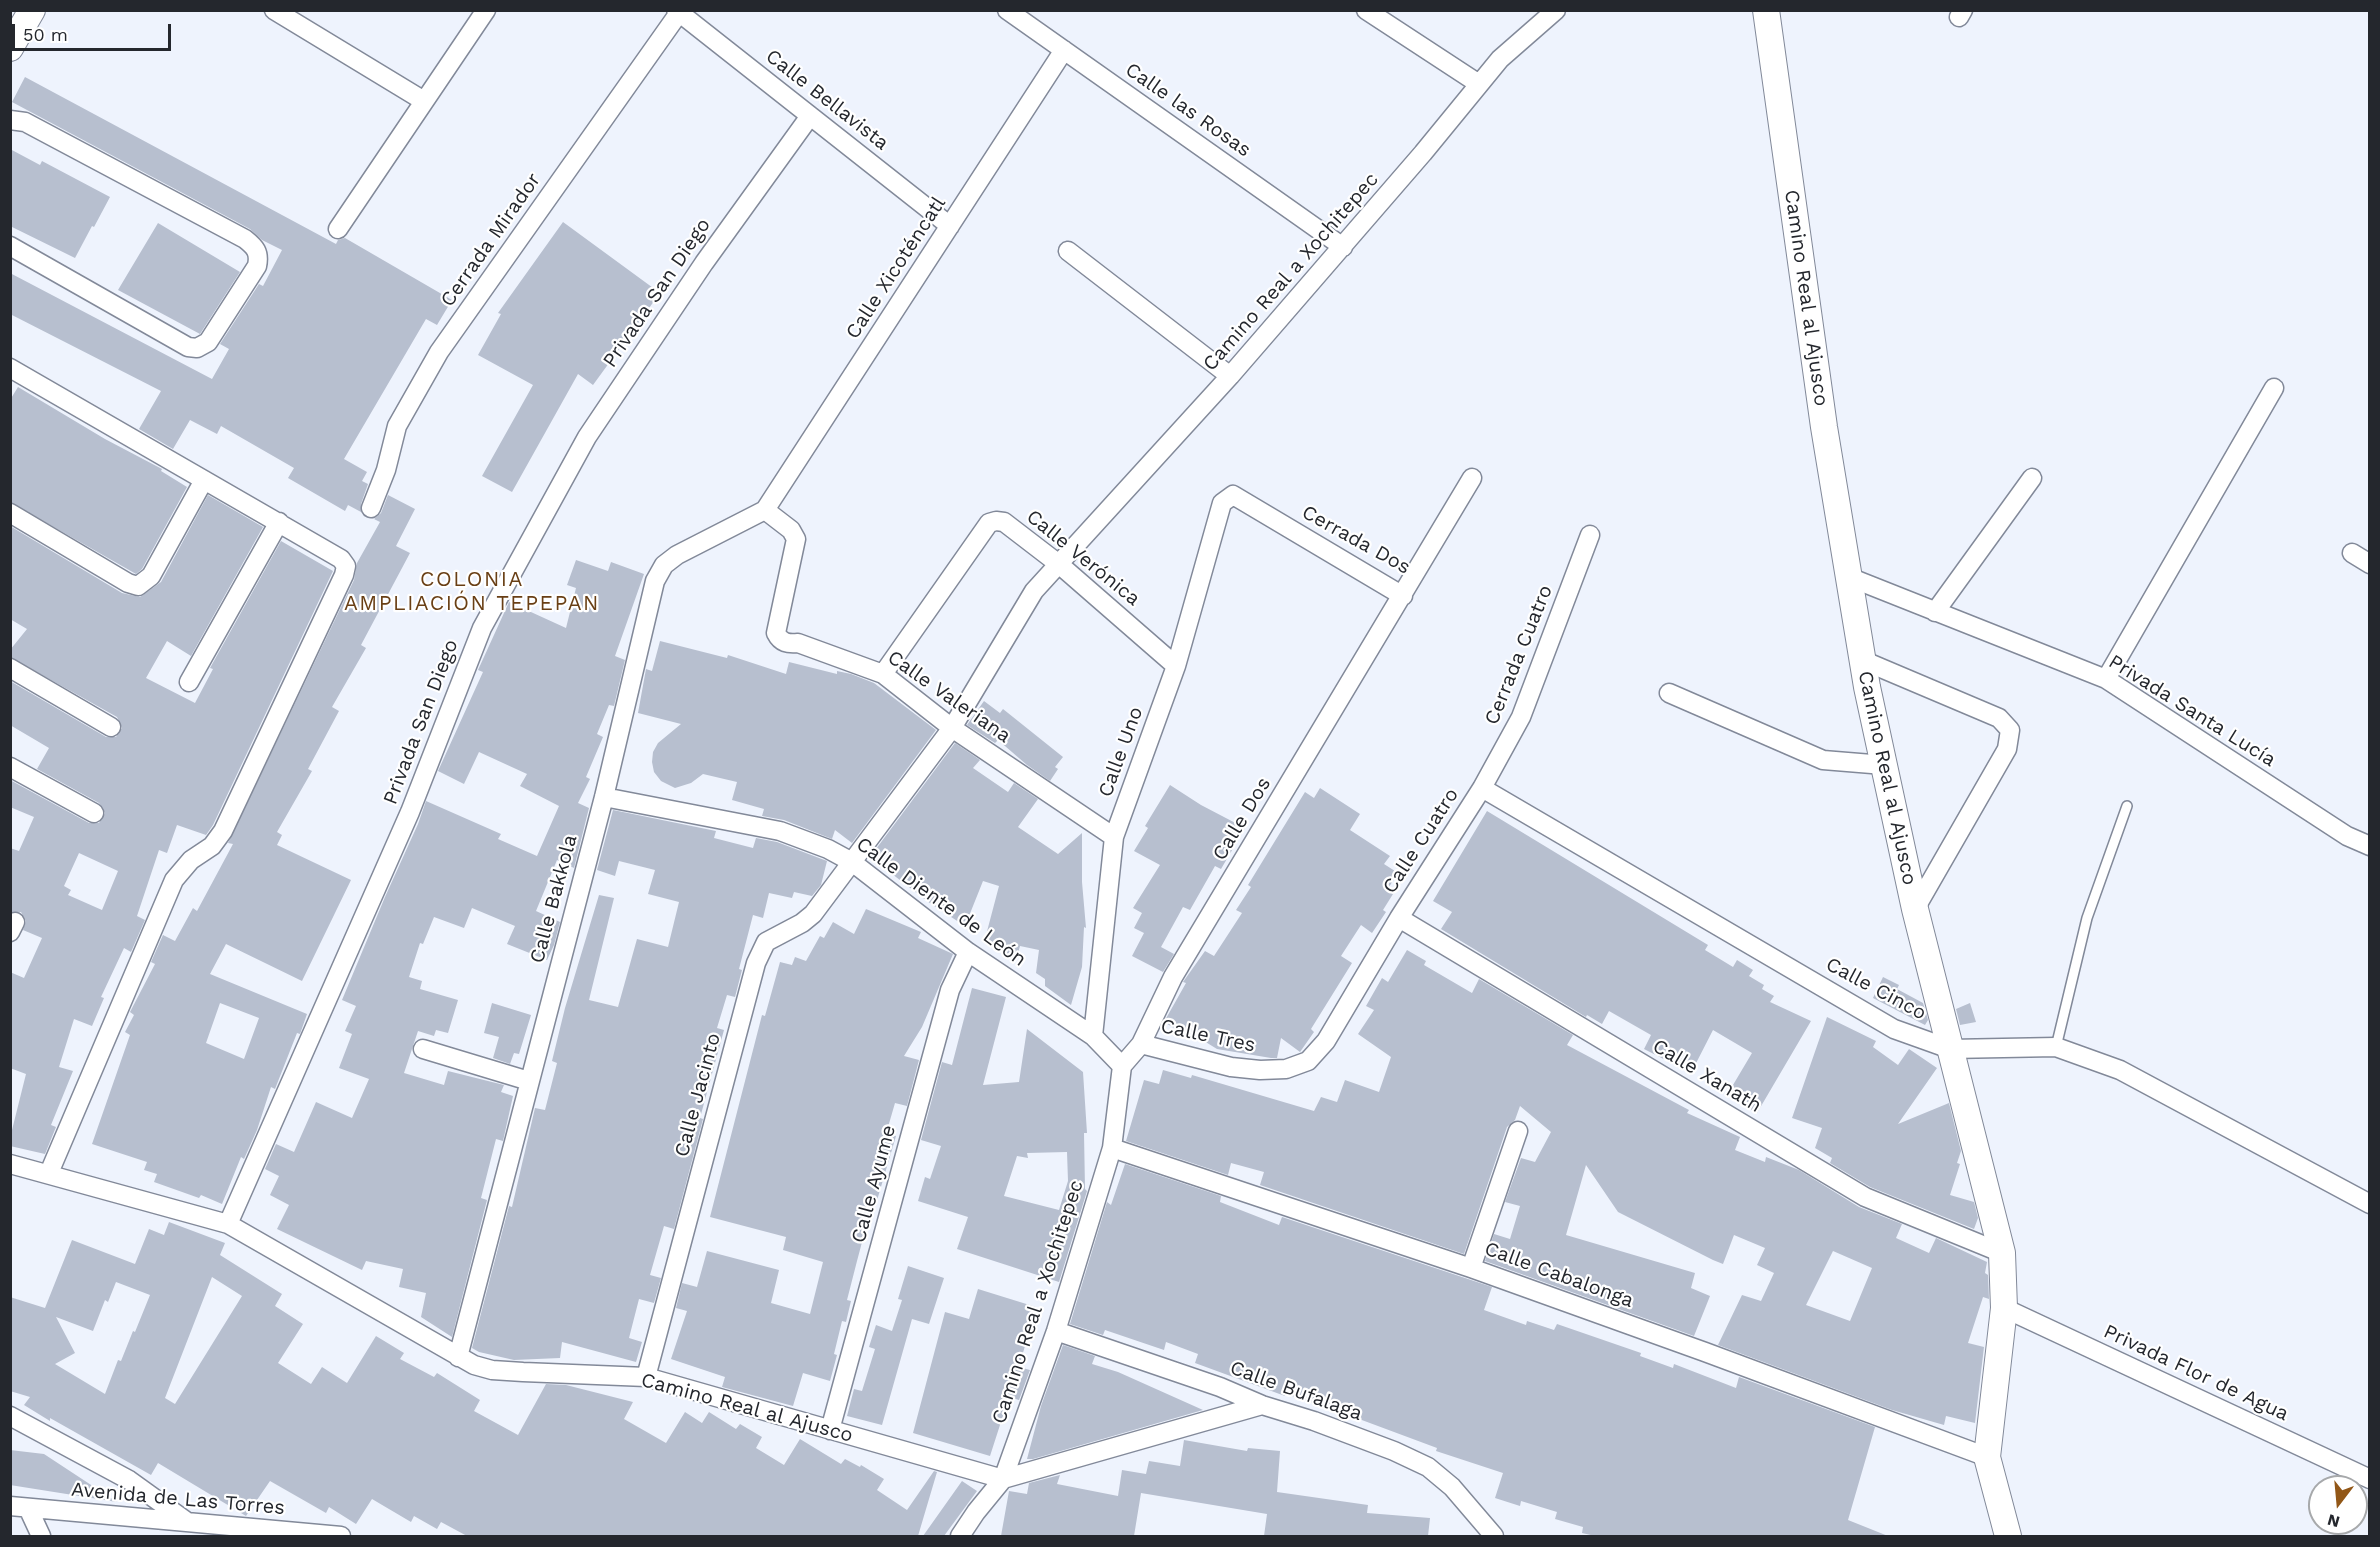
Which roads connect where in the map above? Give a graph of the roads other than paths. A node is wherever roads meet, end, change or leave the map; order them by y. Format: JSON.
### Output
{"nodes":[{"id":1,"x":32,"y":10,"type":"edge"},
{"id":2,"x":274,"y":10,"type":"edge"},
{"id":3,"x":486,"y":10,"type":"edge"},
{"id":4,"x":1006,"y":10,"type":"edge"},
{"id":5,"x":1366,"y":10,"type":"edge"},
{"id":6,"x":1556,"y":10,"type":"edge"},
{"id":7,"x":1766,"y":10,"type":"edge"},
{"id":8,"x":678,"y":11,"type":"edge"},
{"id":9,"x":10,"y":48,"type":"edge"},
{"id":10,"x":1064,"y":50,"type":"junction"},
{"id":11,"x":1479,"y":84,"type":"junction"},
{"id":12,"x":424,"y":101,"type":"junction"},
{"id":13,"x":810,"y":116,"type":"junction"},
{"id":14,"x":10,"y":120,"type":"edge"},
{"id":15,"x":950,"y":226,"type":"junction"},
{"id":16,"x":338,"y":229,"type":"dead end"},
{"id":17,"x":10,"y":246,"type":"edge"},
{"id":18,"x":1343,"y":247,"type":"junction"},
{"id":19,"x":1068,"y":251,"type":"dead end"},
{"id":20,"x":10,"y":368,"type":"edge"},
{"id":21,"x":1230,"y":376,"type":"junction"},
{"id":22,"x":2274,"y":388,"type":"dead end"},
{"id":23,"x":1472,"y":478,"type":"dead end"},
{"id":24,"x":2032,"y":478,"type":"dead end"},
{"id":25,"x":204,"y":480,"type":"junction"},
{"id":26,"x":1233,"y":495,"type":"joint"},
{"id":27,"x":371,"y":508,"type":"dead end"},
{"id":28,"x":765,"y":510,"type":"junction"},
{"id":29,"x":10,"y":513,"type":"edge"},
{"id":30,"x":279,"y":522,"type":"junction"},
{"id":31,"x":1590,"y":535,"type":"dead end"},
{"id":32,"x":2352,"y":553,"type":"dead end"},
{"id":33,"x":2370,"y":564,"type":"edge"},
{"id":34,"x":1060,"y":565,"type":"junction"},
{"id":35,"x":1849,"y":577,"type":"junction"},
{"id":36,"x":1403,"y":596,"type":"junction"},
{"id":37,"x":1935,"y":612,"type":"junction"},
{"id":38,"x":1862,"y":660,"type":"junction"},
{"id":39,"x":1176,"y":666,"type":"junction"},
{"id":40,"x":10,"y":668,"type":"edge"},
{"id":41,"x":883,"y":674,"type":"junction"},
{"id":42,"x":2106,"y":679,"type":"junction"},
{"id":43,"x":189,"y":682,"type":"dead end"},
{"id":44,"x":1669,"y":693,"type":"dead end"},
{"id":45,"x":111,"y":727,"type":"dead end"},
{"id":46,"x":952,"y":728,"type":"junction"},
{"id":47,"x":1884,"y":765,"type":"junction"},
{"id":48,"x":10,"y":767,"type":"edge"},
{"id":49,"x":1482,"y":788,"type":"junction"},
{"id":50,"x":604,"y":797,"type":"junction"},
{"id":51,"x":2127,"y":806,"type":"dead end"},
{"id":52,"x":94,"y":813,"type":"dead end"},
{"id":53,"x":1114,"y":837,"type":"junction"},
{"id":54,"x":2370,"y":846,"type":"edge"},
{"id":55,"x":852,"y":862,"type":"junction"},
{"id":56,"x":1915,"y":909,"type":"junction"},
{"id":57,"x":1399,"y":918,"type":"junction"},
{"id":58,"x":968,"y":952,"type":"junction"},
{"id":59,"x":1093,"y":1036,"type":"junction"},
{"id":60,"x":1326,"y":1041,"type":"joint"},
{"id":61,"x":1141,"y":1044,"type":"junction"},
{"id":62,"x":2056,"y":1047,"type":"junction"},
{"id":63,"x":423,"y":1049,"type":"dead end"},
{"id":64,"x":1950,"y":1049,"type":"junction"},
{"id":65,"x":1122,"y":1066,"type":"junction"},
{"id":66,"x":529,"y":1081,"type":"junction"},
{"id":67,"x":1518,"y":1131,"type":"dead end"},
{"id":68,"x":1112,"y":1148,"type":"junction"},
{"id":69,"x":10,"y":1164,"type":"edge"},
{"id":70,"x":49,"y":1173,"type":"junction"},
{"id":71,"x":2370,"y":1204,"type":"edge"},
{"id":72,"x":228,"y":1224,"type":"junction"},
{"id":73,"x":2002,"y":1253,"type":"junction"},
{"id":74,"x":1471,"y":1268,"type":"junction"},
{"id":75,"x":2004,"y":1308,"type":"junction"},
{"id":76,"x":1056,"y":1331,"type":"junction"},
{"id":77,"x":458,"y":1358,"type":"junction"},
{"id":78,"x":646,"y":1377,"type":"junction"},
{"id":79,"x":1262,"y":1405,"type":"junction"},
{"id":80,"x":10,"y":1416,"type":"edge"},
{"id":81,"x":830,"y":1430,"type":"junction"},
{"id":82,"x":1987,"y":1457,"type":"junction"},
{"id":83,"x":1003,"y":1479,"type":"junction"},
{"id":84,"x":2370,"y":1479,"type":"edge"},
{"id":85,"x":19,"y":1507,"type":"edge"},
{"id":86,"x":186,"y":1522,"type":"junction"},
{"id":87,"x":41,"y":1536,"type":"edge"},
{"id":88,"x":341,"y":1536,"type":"edge"},
{"id":89,"x":960,"y":1536,"type":"edge"},
{"id":90,"x":1494,"y":1536,"type":"edge"},
{"id":91,"x":2008,"y":1536,"type":"edge"}],
"edges":[{"from":1,"to":9,"type":"street"},
{"from":2,"to":12,"type":"street"},
{"from":3,"to":12,"type":"street"},
{"from":4,"to":10,"type":"street","name":"Calle las Rosas"},
{"from":5,"to":11,"type":"street"},
{"from":6,"to":11,"type":"street","name":"Camino Real a Xochitepec"},
{"from":7,"to":35,"type":"street","name":"Camino Real al Ajusco"},
{"from":8,"to":13,"type":"street","name":"Calle Bellavista"},
{"from":8,"to":27,"type":"street","name":"Cerrada Mirador"},
{"from":10,"to":15,"type":"street","name":"Calle Xicoténcatl"},
{"from":10,"to":18,"type":"street","name":"Calle las Rosas"},
{"from":11,"to":18,"type":"street","name":"Camino Real a Xochitepec"},
{"from":12,"to":16,"type":"street"},
{"from":13,"to":15,"type":"street","name":"Calle Bellavista"},
{"from":13,"to":72,"type":"street","name":"Privada San Diego"},
{"from":14,"to":17,"type":"street"},
{"from":15,"to":28,"type":"street","name":"Calle Xicoténcatl"},
{"from":18,"to":21,"type":"street","name":"Camino Real a Xochitepec"},
{"from":19,"to":21,"type":"street"},
{"from":20,"to":25,"type":"street"},
{"from":21,"to":34,"type":"street","name":"Camino Real a Xochitepec"},
{"from":22,"to":42,"type":"street"},
{"from":23,"to":36,"type":"street","name":"Cerrada Dos"},
{"from":24,"to":37,"type":"street"},
{"from":25,"to":29,"type":"street"},
{"from":25,"to":30,"type":"street"},
{"from":26,"to":36,"type":"street","name":"Cerrada Dos"},
{"from":26,"to":39,"type":"street","name":"Calle Uno"},
{"from":28,"to":41,"type":"street","name":"Calle Valeriana"},
{"from":28,"to":50,"type":"street","name":"Calle Bakkola"},
{"from":30,"to":43,"type":"street"},
{"from":30,"to":70,"type":"street"},
{"from":31,"to":49,"type":"street","name":"Cerrada Cuatro"},
{"from":32,"to":33,"type":"street"},
{"from":34,"to":39,"type":"street","name":"Calle Verónica"},
{"from":34,"to":41,"type":"street","name":"Calle Verónica"},
{"from":34,"to":46,"type":"street","name":"Camino Real a Xochitepec"},
{"from":35,"to":37,"type":"street","name":"Privada Santa Lucía"},
{"from":35,"to":38,"type":"street","name":"Camino Real al Ajusco"},
{"from":36,"to":61,"type":"street","name":"Calle Dos"},
{"from":37,"to":42,"type":"street","name":"Privada Santa Lucía"},
{"from":38,"to":47,"type":"street","name":"Camino Real al Ajusco"},
{"from":38,"to":56,"type":"street"},
{"from":39,"to":53,"type":"street","name":"Calle Uno"},
{"from":40,"to":45,"type":"street"},
{"from":41,"to":46,"type":"street","name":"Calle Valeriana"},
{"from":42,"to":54,"type":"street","name":"Privada Santa Lucía"},
{"from":44,"to":47,"type":"street"},
{"from":46,"to":53,"type":"street","name":"Calle Valeriana"},
{"from":46,"to":55,"type":"street","name":"Calle Jacinto"},
{"from":47,"to":56,"type":"street","name":"Camino Real al Ajusco"},
{"from":48,"to":52,"type":"street"},
{"from":49,"to":57,"type":"street","name":"Calle Cuatro"},
{"from":49,"to":64,"type":"street","name":"Calle Cinco"},
{"from":50,"to":55,"type":"street","name":"Calle Diente de León"},
{"from":50,"to":66,"type":"street","name":"Calle Bakkola"},
{"from":51,"to":62,"type":"lane"},
{"from":53,"to":59,"type":"street","name":"Calle Uno"},
{"from":55,"to":58,"type":"street","name":"Calle Diente de León"},
{"from":55,"to":78,"type":"street","name":"Calle Jacinto"},
{"from":56,"to":64,"type":"street","name":"Camino Real al Ajusco"},
{"from":57,"to":60,"type":"street","name":"Calle Cuatro"},
{"from":57,"to":73,"type":"street","name":"Calle Xanath"},
{"from":58,"to":59,"type":"street","name":"Calle Diente de León"},
{"from":58,"to":81,"type":"street","name":"Calle Ayume"},
{"from":59,"to":65,"type":"street","name":"Calle Diente de León"},
{"from":60,"to":61,"type":"street","name":"Calle Tres"},
{"from":61,"to":65,"type":"street","name":"Calle Dos"},
{"from":62,"to":64,"type":"street","name":"Calle Cinco"},
{"from":62,"to":71,"type":"street","name":"Calle Cinco"},
{"from":63,"to":66,"type":"street"},
{"from":64,"to":73,"type":"street","name":"Camino Real al Ajusco"},
{"from":65,"to":68,"type":"street","name":"Camino Real a Xochitepec"},
{"from":66,"to":77,"type":"street","name":"Calle Bakkola"},
{"from":67,"to":74,"type":"street"},
{"from":68,"to":74,"type":"street","name":"Calle Cabalonga"},
{"from":68,"to":76,"type":"street","name":"Camino Real a Xochitepec"},
{"from":69,"to":70,"type":"street","name":"Camino Real al Ajusco"},
{"from":70,"to":72,"type":"street","name":"Camino Real al Ajusco"},
{"from":72,"to":77,"type":"street","name":"Camino Real al Ajusco"},
{"from":73,"to":75,"type":"street","name":"Camino Real al Ajusco"},
{"from":74,"to":82,"type":"street","name":"Calle Cabalonga"},
{"from":75,"to":82,"type":"street","name":"Camino Real al Ajusco"},
{"from":75,"to":84,"type":"street","name":"Privada Flor de Agua"},
{"from":76,"to":79,"type":"street","name":"Calle Bufalaga"},
{"from":76,"to":83,"type":"street","name":"Camino Real a Xochitepec"},
{"from":77,"to":78,"type":"street","name":"Camino Real al Ajusco"},
{"from":78,"to":81,"type":"street","name":"Camino Real al Ajusco"},
{"from":79,"to":83,"type":"street"},
{"from":79,"to":90,"type":"street","name":"Calle Bufalaga"},
{"from":80,"to":86,"type":"street"},
{"from":81,"to":83,"type":"street","name":"Camino Real al Ajusco"},
{"from":82,"to":91,"type":"street","name":"Camino Real al Ajusco"},
{"from":83,"to":89,"type":"street","name":"Camino Real a Xochitepec"},
{"from":85,"to":86,"type":"street","name":"Avenida de Las Torres"},
{"from":85,"to":87,"type":"street"},
{"from":86,"to":88,"type":"street","name":"Avenida de Las Torres"}]}
